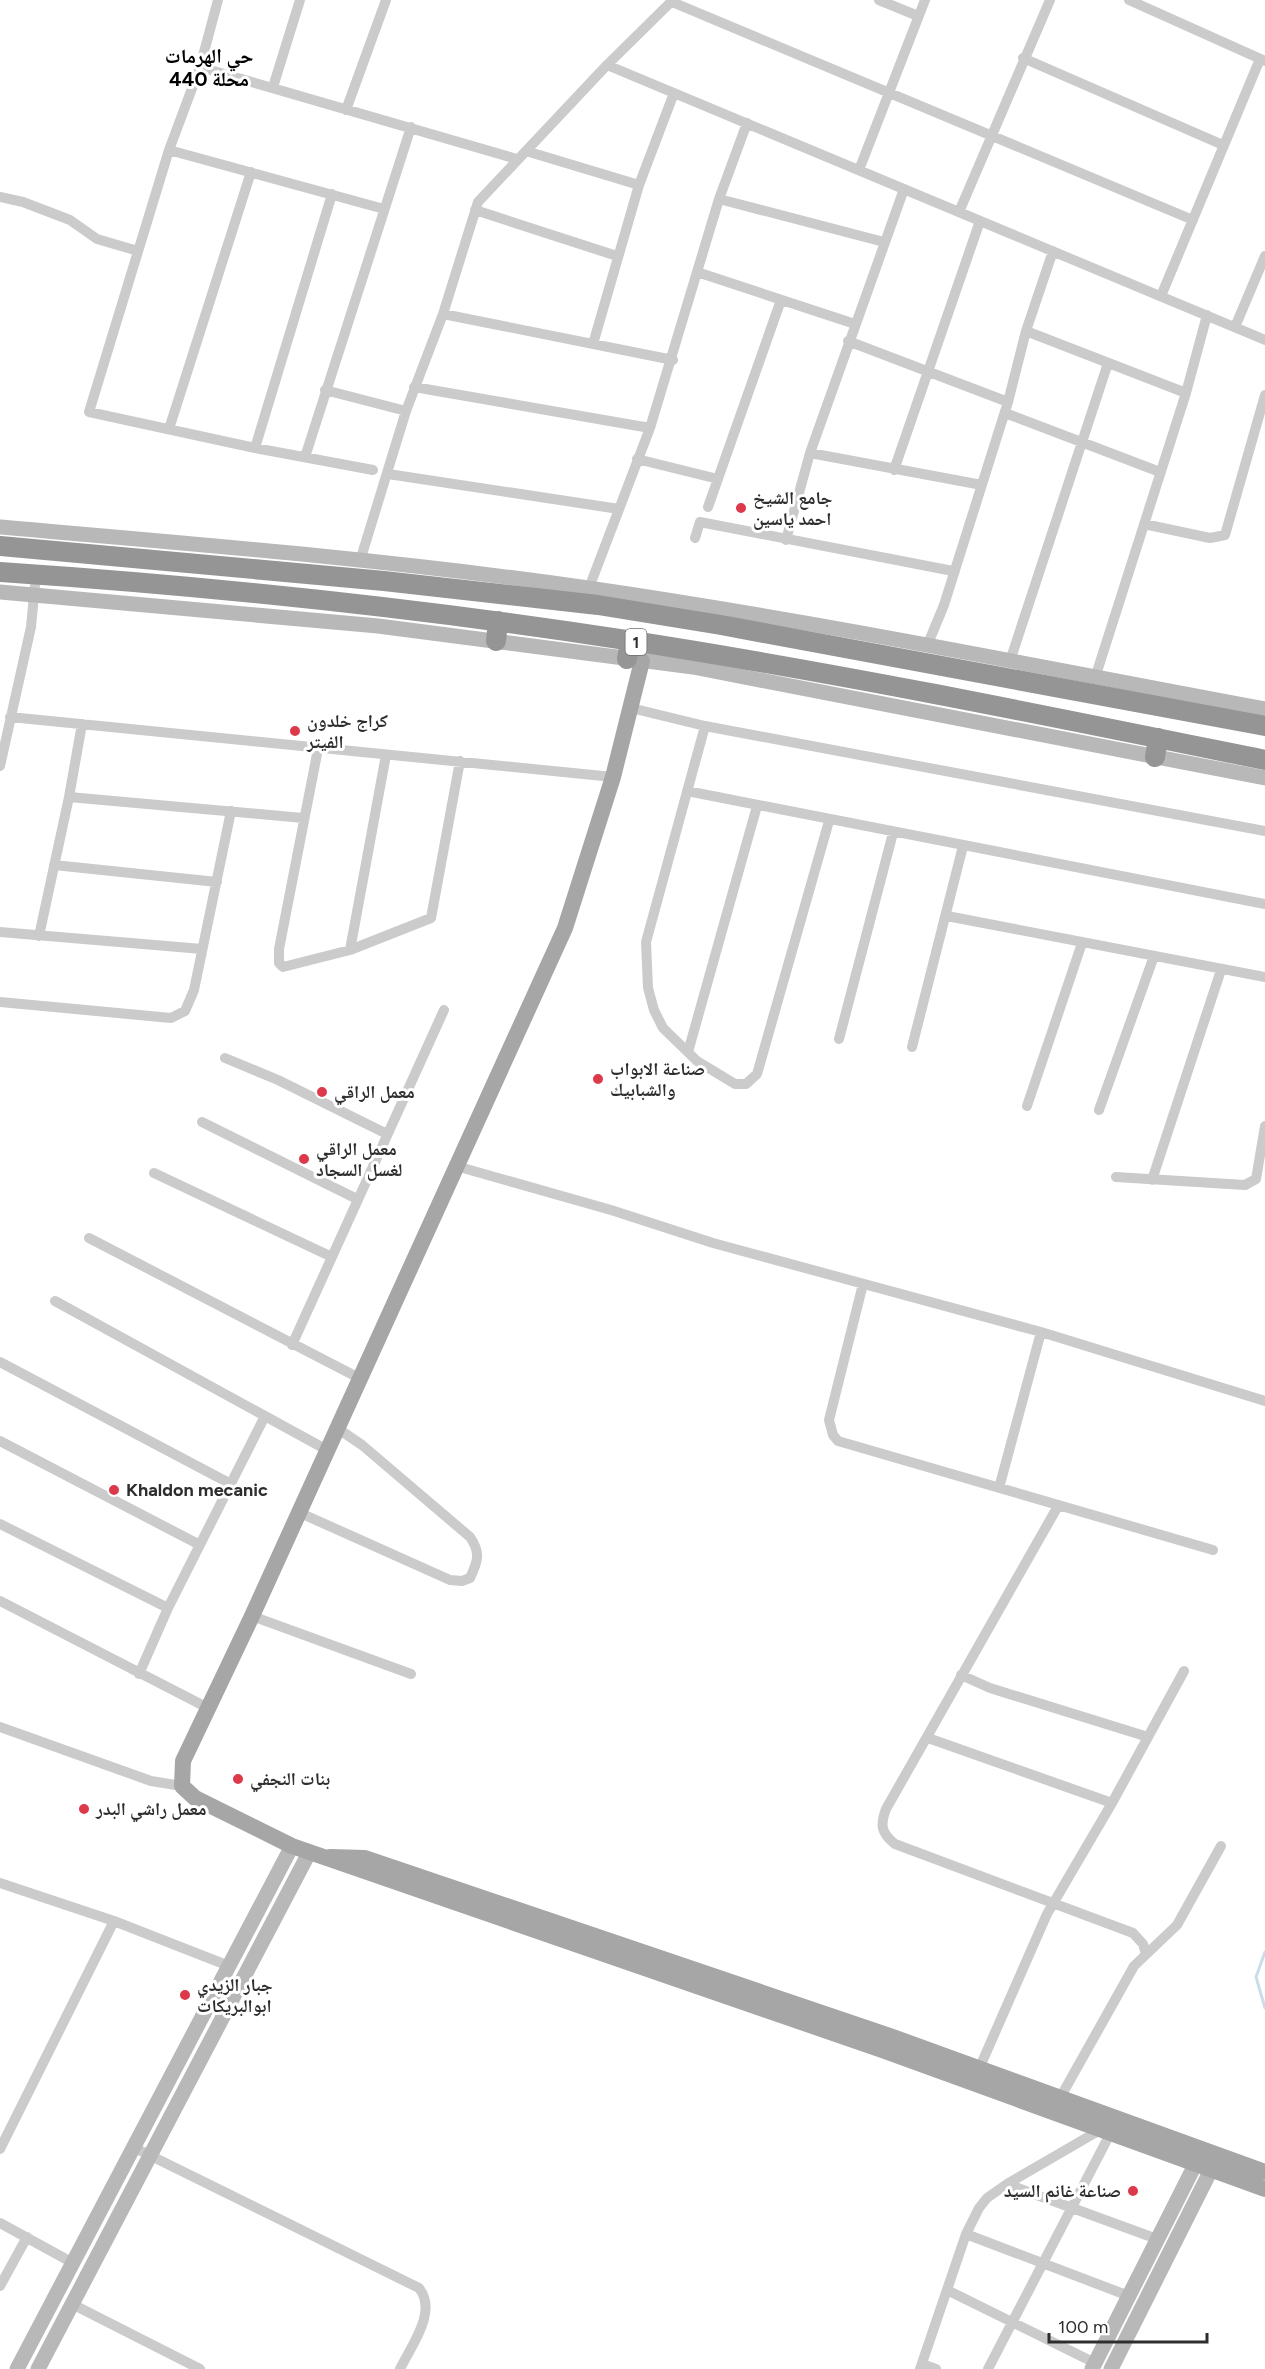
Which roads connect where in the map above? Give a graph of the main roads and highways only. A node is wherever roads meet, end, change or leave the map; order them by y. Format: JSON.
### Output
{"nodes":[{"id":1,"x":0,"y":527,"type":"edge"},
{"id":2,"x":88,"y":544,"type":"junction"},
{"id":3,"x":0,"y":546,"type":"edge"},
{"id":4,"x":205,"y":555,"type":"junction"},
{"id":5,"x":0,"y":572,"type":"edge"},
{"id":6,"x":384,"y":581,"type":"junction"},
{"id":7,"x":526,"y":588,"type":"junction"},
{"id":8,"x":0,"y":592,"type":"edge"},
{"id":9,"x":379,"y":606,"type":"junction"},
{"id":10,"x":723,"y":617,"type":"junction"},
{"id":11,"x":498,"y":621,"type":"junction"},
{"id":12,"x":496,"y":641,"type":"junction"},
{"id":13,"x":633,"y":653,"type":"junction"},
{"id":14,"x":1174,"y":700,"type":"junction"},
{"id":15,"x":1265,"y":709,"type":"edge"},
{"id":16,"x":1265,"y":726,"type":"edge"},
{"id":17,"x":1157,"y":748,"type":"junction"},
{"id":18,"x":1265,"y":760,"type":"edge"},
{"id":19,"x":1265,"y":778,"type":"edge"},
{"id":20,"x":292,"y":1846,"type":"junction"},
{"id":21,"x":316,"y":1855,"type":"junction"},
{"id":22,"x":1198,"y":2157,"type":"junction"},
{"id":23,"x":1214,"y":2163,"type":"junction"},
{"id":24,"x":1265,"y":2172,"type":"edge"},
{"id":25,"x":1265,"y":2189,"type":"edge"},
{"id":26,"x":1093,"y":2366,"type":"edge"},
{"id":27,"x":17,"y":2369,"type":"edge"},
{"id":28,"x":38,"y":2369,"type":"edge"},
{"id":29,"x":1111,"y":2369,"type":"edge"}],
"edges":[{"from":1,"to":2,"type":"main road"},
{"from":2,"to":3,"type":"highway","number":"1"},
{"from":2,"to":4,"type":"highway","number":"1"},
{"from":4,"to":6,"type":"highway","number":"1"},
{"from":4,"to":7,"type":"main road"},
{"from":5,"to":9,"type":"highway","number":"1"},
{"from":6,"to":7,"type":"highway","number":"1"},
{"from":6,"to":9,"type":"highway"},
{"from":7,"to":10,"type":"highway","number":"1"},
{"from":7,"to":10,"type":"main road"},
{"from":8,"to":12,"type":"main road"},
{"from":9,"to":11,"type":"highway","number":"1"},
{"from":10,"to":14,"type":"highway","number":"1"},
{"from":10,"to":14,"type":"main road"},
{"from":11,"to":12,"type":"highway"},
{"from":11,"to":13,"type":"highway","number":"1"},
{"from":12,"to":13,"type":"main road"},
{"from":13,"to":17,"type":"highway","number":"1"},
{"from":13,"to":20,"type":"main road"},
{"from":14,"to":15,"type":"main road"},
{"from":14,"to":16,"type":"highway","number":"1"},
{"from":17,"to":18,"type":"highway","number":"1"},
{"from":17,"to":19,"type":"main road"},
{"from":20,"to":21,"type":"main road"},
{"from":20,"to":27,"type":"main road"},
{"from":21,"to":22,"type":"main road"},
{"from":21,"to":22,"type":"main road"},
{"from":21,"to":28,"type":"main road"},
{"from":22,"to":23,"type":"main road"},
{"from":22,"to":26,"type":"main road"},
{"from":23,"to":24,"type":"main road"},
{"from":23,"to":25,"type":"main road"},
{"from":23,"to":29,"type":"main road"}]}
